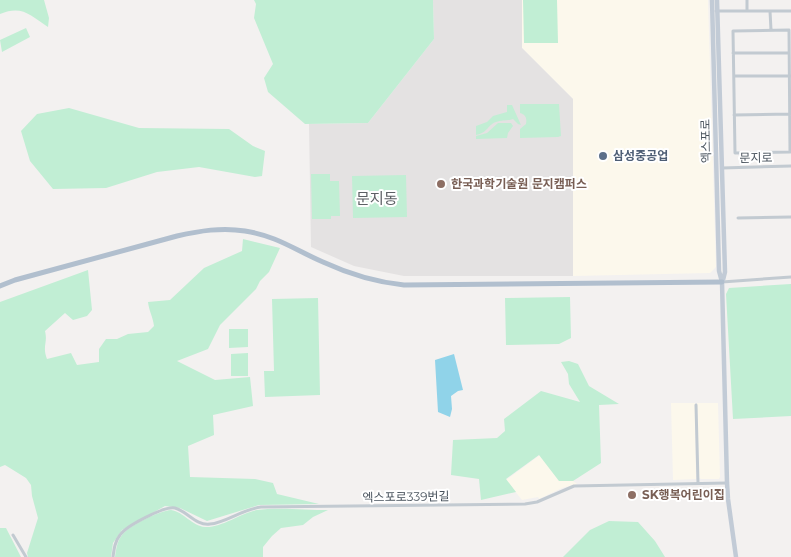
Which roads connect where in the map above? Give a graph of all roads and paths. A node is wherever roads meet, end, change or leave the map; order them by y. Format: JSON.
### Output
{"nodes":[{"id":1,"x":712,"y":0,"type":"edge"},
{"id":2,"x":717,"y":0,"type":"edge"},
{"id":3,"x":747,"y":0,"type":"edge"},
{"id":4,"x":791,"y":10,"type":"edge"},
{"id":5,"x":715,"y":11,"type":"junction"},
{"id":6,"x":747,"y":11,"type":"junction"},
{"id":7,"x":770,"y":11,"type":"junction"},
{"id":8,"x":770,"y":30,"type":"junction"},
{"id":9,"x":733,"y":53,"type":"junction"},
{"id":10,"x":789,"y":53,"type":"junction"},
{"id":11,"x":734,"y":76,"type":"junction"},
{"id":12,"x":790,"y":76,"type":"edge"},
{"id":13,"x":790,"y":114,"type":"junction"},
{"id":14,"x":734,"y":115,"type":"junction"},
{"id":15,"x":791,"y":166,"type":"edge"},
{"id":16,"x":721,"y":168,"type":"junction"},
{"id":17,"x":791,"y":217,"type":"edge"},
{"id":18,"x":738,"y":218,"type":"dead end"},
{"id":19,"x":791,"y":278,"type":"edge"},
{"id":20,"x":722,"y":282,"type":"junction"},
{"id":21,"x":0,"y":286,"type":"edge"},
{"id":22,"x":696,"y":406,"type":"dead end"},
{"id":23,"x":698,"y":483,"type":"junction"},
{"id":24,"x":727,"y":483,"type":"junction"},
{"id":25,"x":13,"y":535,"type":"dead end"},
{"id":26,"x":26,"y":557,"type":"edge"},
{"id":27,"x":113,"y":557,"type":"edge"},
{"id":28,"x":736,"y":557,"type":"edge"}],
"edges":[{"from":1,"to":5,"type":"main road","name":"엑스포로"},
{"from":2,"to":5,"type":"main road","name":"엑스포로"},
{"from":3,"to":6,"type":"street"},
{"from":4,"to":7,"type":"street"},
{"from":5,"to":6,"type":"street"},
{"from":5,"to":16,"type":"main road","name":"엑스포로"},
{"from":5,"to":20,"type":"main road","name":"엑스포로"},
{"from":6,"to":7,"type":"street"},
{"from":7,"to":8,"type":"street"},
{"from":8,"to":9,"type":"street"},
{"from":8,"to":10,"type":"street"},
{"from":9,"to":10,"type":"street"},
{"from":9,"to":11,"type":"street"},
{"from":10,"to":12,"type":"street"},
{"from":11,"to":12,"type":"street"},
{"from":11,"to":14,"type":"street"},
{"from":12,"to":13,"type":"street"},
{"from":13,"to":14,"type":"street"},
{"from":13,"to":14,"type":"street"},
{"from":15,"to":16,"type":"street","name":"문지로"},
{"from":16,"to":20,"type":"main road","name":"엑스포로"},
{"from":17,"to":18,"type":"street"},
{"from":19,"to":20,"type":"street"},
{"from":20,"to":21,"type":"main road"},
{"from":20,"to":24,"type":"main road","name":"엑스포로"},
{"from":22,"to":23,"type":"street"},
{"from":23,"to":24,"type":"street","name":"엑스포로339번길"},
{"from":23,"to":27,"type":"street","name":"엑스포로339번길"},
{"from":24,"to":28,"type":"main road","name":"엑스포로"},
{"from":25,"to":26,"type":"street"}]}
